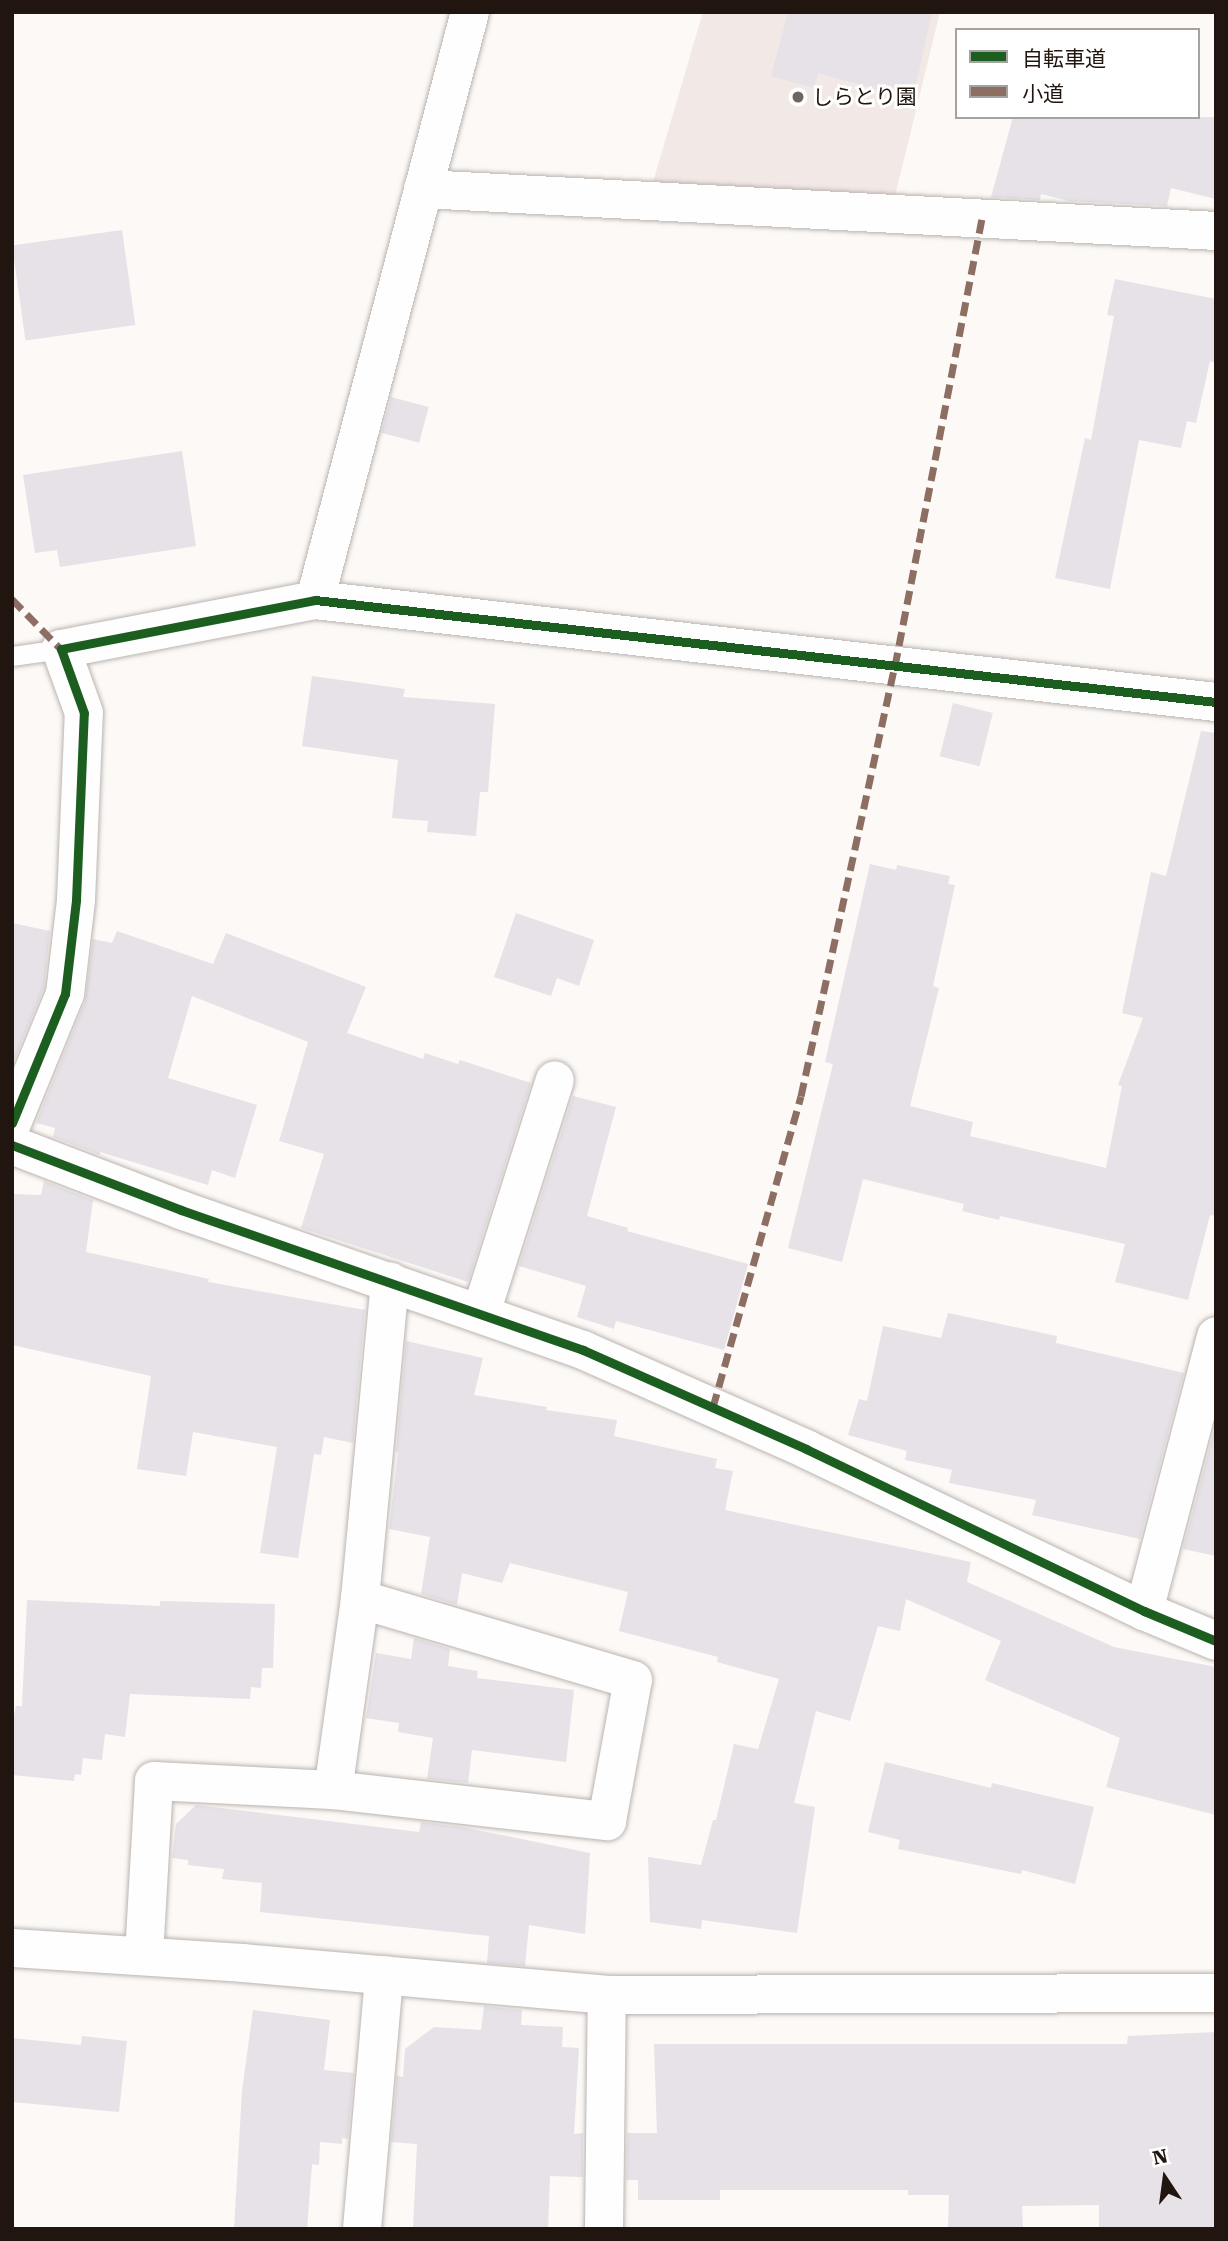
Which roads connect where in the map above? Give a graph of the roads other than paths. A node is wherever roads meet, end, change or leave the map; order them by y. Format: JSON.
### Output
{"nodes":[{"id":1,"x":470,"y":12,"type":"edge"},
{"id":2,"x":423,"y":189,"type":"junction"},
{"id":3,"x":1216,"y":231,"type":"edge"},
{"id":4,"x":314,"y":600,"type":"junction"},
{"id":5,"x":61,"y":649,"type":"junction"},
{"id":6,"x":12,"y":656,"type":"edge"},
{"id":7,"x":1216,"y":702,"type":"edge"},
{"id":8,"x":555,"y":1080,"type":"dead end"},
{"id":9,"x":12,"y":1123,"type":"edge"},
{"id":10,"x":12,"y":1145,"type":"edge"},
{"id":11,"x":390,"y":1281,"type":"junction"},
{"id":12,"x":481,"y":1313,"type":"junction"},
{"id":13,"x":1216,"y":1336,"type":"edge"},
{"id":14,"x":360,"y":1599,"type":"junction"},
{"id":15,"x":1144,"y":1611,"type":"junction"},
{"id":16,"x":1216,"y":1641,"type":"edge"},
{"id":17,"x":333,"y":1790,"type":"junction"},
{"id":18,"x":12,"y":1948,"type":"edge"},
{"id":19,"x":144,"y":1956,"type":"junction"},
{"id":20,"x":384,"y":1975,"type":"junction"},
{"id":21,"x":1216,"y":1993,"type":"edge"},
{"id":22,"x":607,"y":1995,"type":"junction"},
{"id":23,"x":362,"y":2229,"type":"edge"},
{"id":24,"x":604,"y":2229,"type":"edge"}],
"edges":[{"from":1,"to":2,"type":"street"},
{"from":2,"to":3,"type":"street"},
{"from":2,"to":4,"type":"street"},
{"from":4,"to":5,"type":"street"},
{"from":4,"to":7,"type":"street"},
{"from":5,"to":6,"type":"lane"},
{"from":5,"to":9,"type":"street"},
{"from":8,"to":12,"type":"street"},
{"from":10,"to":11,"type":"street"},
{"from":11,"to":12,"type":"street"},
{"from":11,"to":14,"type":"street"},
{"from":12,"to":15,"type":"street"},
{"from":13,"to":15,"type":"street"},
{"from":14,"to":17,"type":"street"},
{"from":14,"to":17,"type":"street"},
{"from":15,"to":16,"type":"street"},
{"from":17,"to":19,"type":"street"},
{"from":18,"to":19,"type":"street"},
{"from":19,"to":20,"type":"street"},
{"from":20,"to":22,"type":"street"},
{"from":20,"to":23,"type":"street"},
{"from":21,"to":22,"type":"street"},
{"from":22,"to":24,"type":"street"}]}
